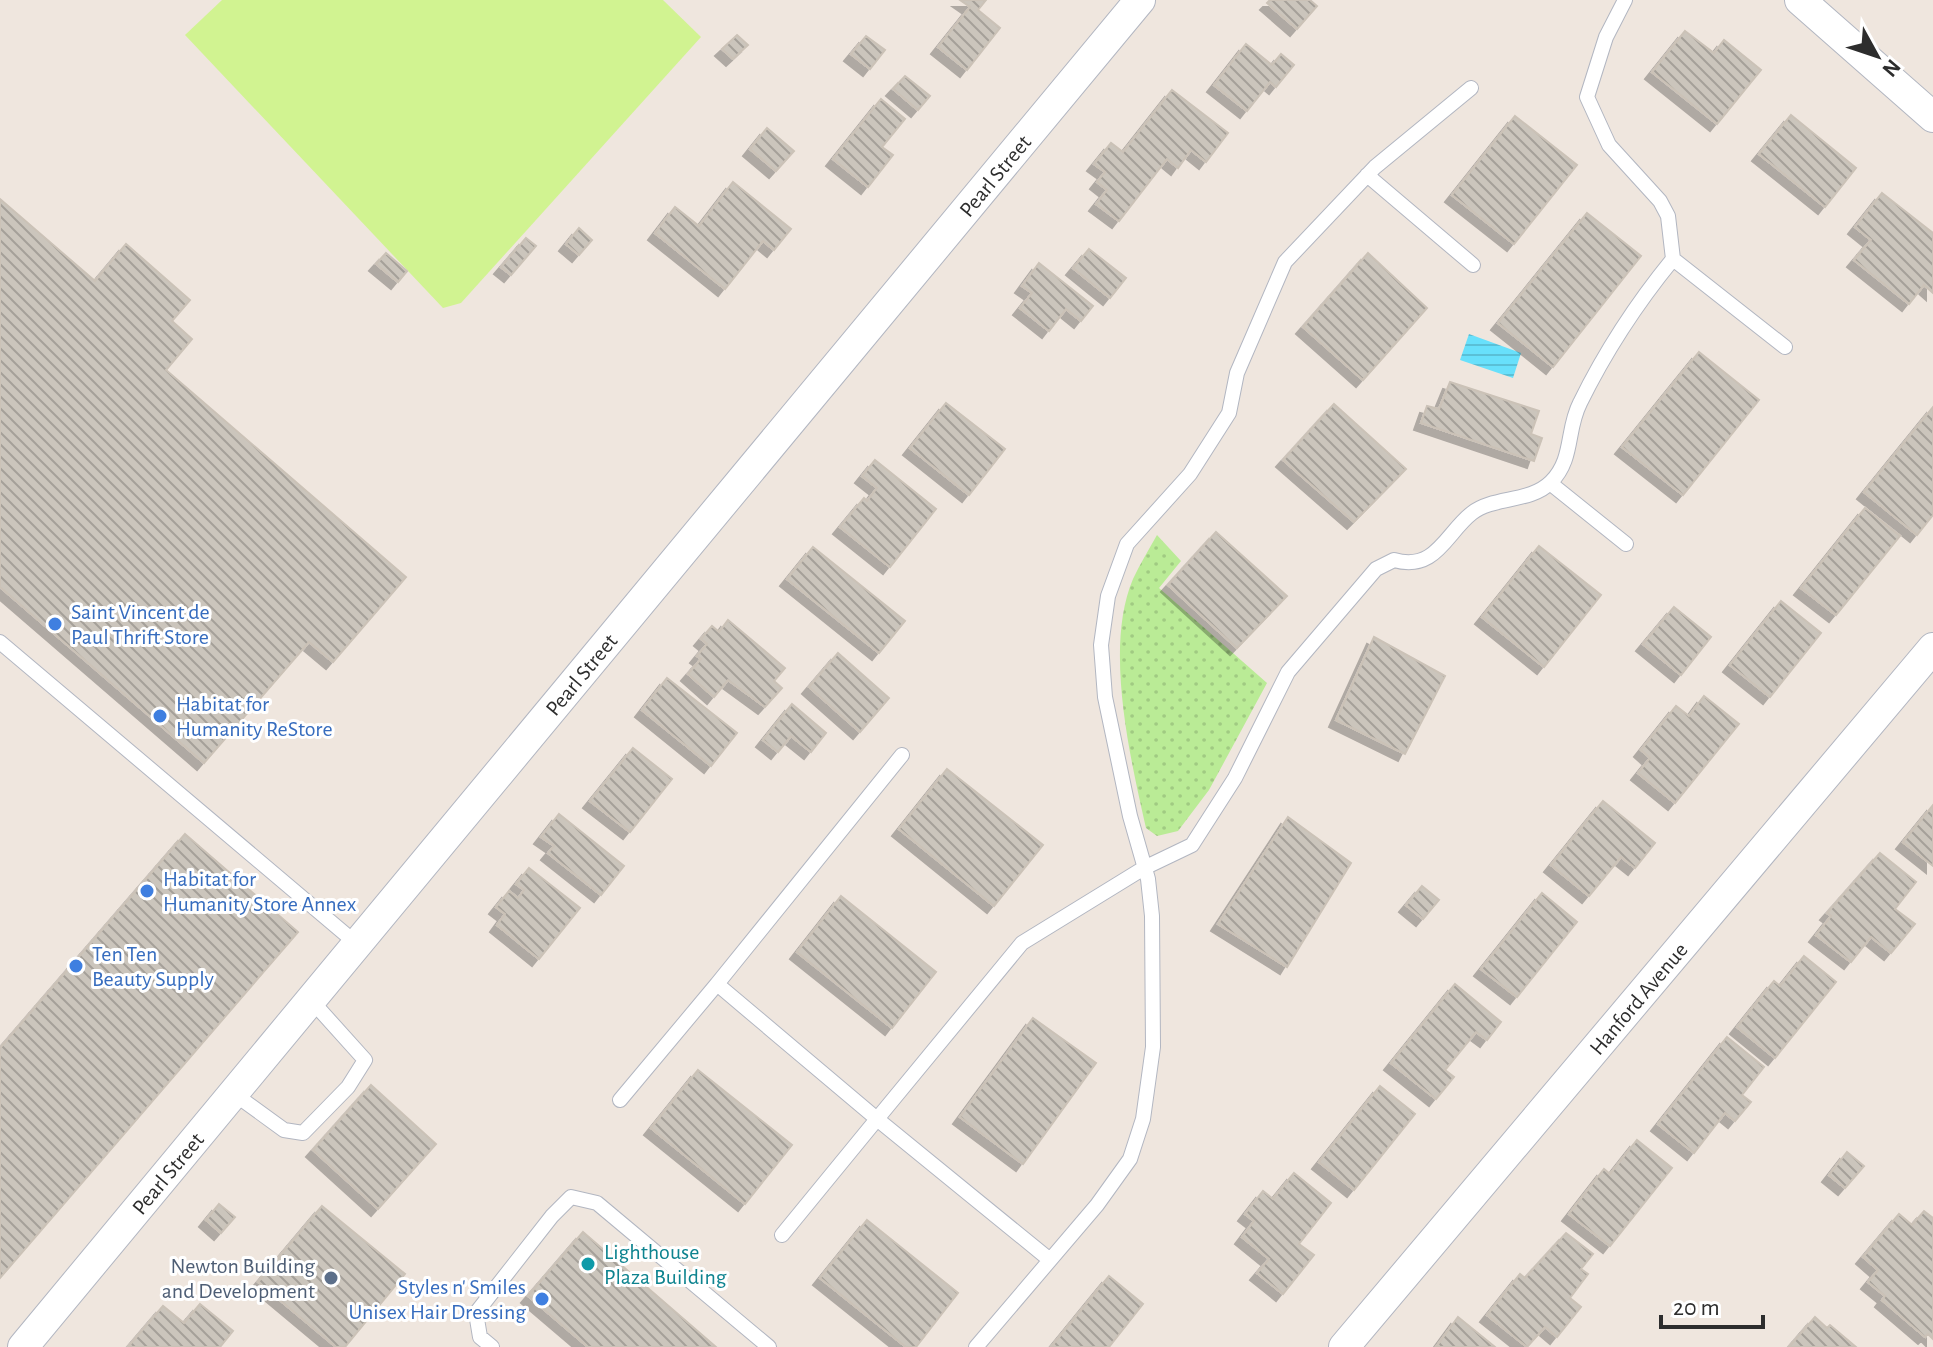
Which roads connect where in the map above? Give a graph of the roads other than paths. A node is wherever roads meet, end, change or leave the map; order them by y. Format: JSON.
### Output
{"nodes":[{"id":1,"x":1140,"y":0,"type":"edge"},
{"id":2,"x":1625,"y":0,"type":"edge"},
{"id":3,"x":1800,"y":0,"type":"edge"},
{"id":4,"x":1471,"y":88,"type":"dead end"},
{"id":5,"x":1933,"y":117,"type":"edge"},
{"id":6,"x":1367,"y":175,"type":"junction"},
{"id":7,"x":1673,"y":259,"type":"junction"},
{"id":8,"x":1473,"y":265,"type":"dead end"},
{"id":9,"x":1785,"y":347,"type":"dead end"},
{"id":10,"x":1550,"y":483,"type":"junction"},
{"id":11,"x":1626,"y":544,"type":"dead end"},
{"id":12,"x":0,"y":642,"type":"edge"},
{"id":13,"x":1933,"y":648,"type":"edge"},
{"id":14,"x":902,"y":755,"type":"dead end"},
{"id":15,"x":1144,"y":868,"type":"junction"},
{"id":16,"x":357,"y":944,"type":"junction"},
{"id":17,"x":717,"y":984,"type":"junction"},
{"id":18,"x":311,"y":1000,"type":"junction"},
{"id":19,"x":233,"y":1093,"type":"junction"},
{"id":20,"x":620,"y":1100,"type":"dead end"},
{"id":21,"x":877,"y":1119,"type":"junction"},
{"id":22,"x":782,"y":1235,"type":"dead end"},
{"id":23,"x":1050,"y":1260,"type":"junction"},
{"id":24,"x":23,"y":1347,"type":"edge"},
{"id":25,"x":492,"y":1347,"type":"edge"},
{"id":26,"x":769,"y":1347,"type":"edge"},
{"id":27,"x":976,"y":1347,"type":"edge"},
{"id":28,"x":1344,"y":1347,"type":"edge"}],
"edges":[{"from":1,"to":16,"type":"street","name":"Pearl Street"},
{"from":2,"to":7,"type":"lane"},
{"from":3,"to":5,"type":"street"},
{"from":4,"to":6,"type":"lane"},
{"from":6,"to":8,"type":"lane"},
{"from":6,"to":15,"type":"lane"},
{"from":7,"to":9,"type":"lane"},
{"from":7,"to":10,"type":"lane"},
{"from":10,"to":11,"type":"lane"},
{"from":10,"to":15,"type":"lane"},
{"from":12,"to":16,"type":"lane"},
{"from":13,"to":28,"type":"street","name":"Hanford Avenue"},
{"from":14,"to":17,"type":"lane"},
{"from":15,"to":21,"type":"lane"},
{"from":15,"to":23,"type":"lane"},
{"from":16,"to":18,"type":"street","name":"Pearl Street"},
{"from":17,"to":20,"type":"lane"},
{"from":17,"to":21,"type":"lane"},
{"from":18,"to":19,"type":"street","name":"Pearl Street"},
{"from":18,"to":19,"type":"lane"},
{"from":19,"to":24,"type":"street","name":"Pearl Street"},
{"from":21,"to":22,"type":"lane"},
{"from":21,"to":23,"type":"lane"},
{"from":23,"to":27,"type":"lane"},
{"from":25,"to":26,"type":"lane"}]}
